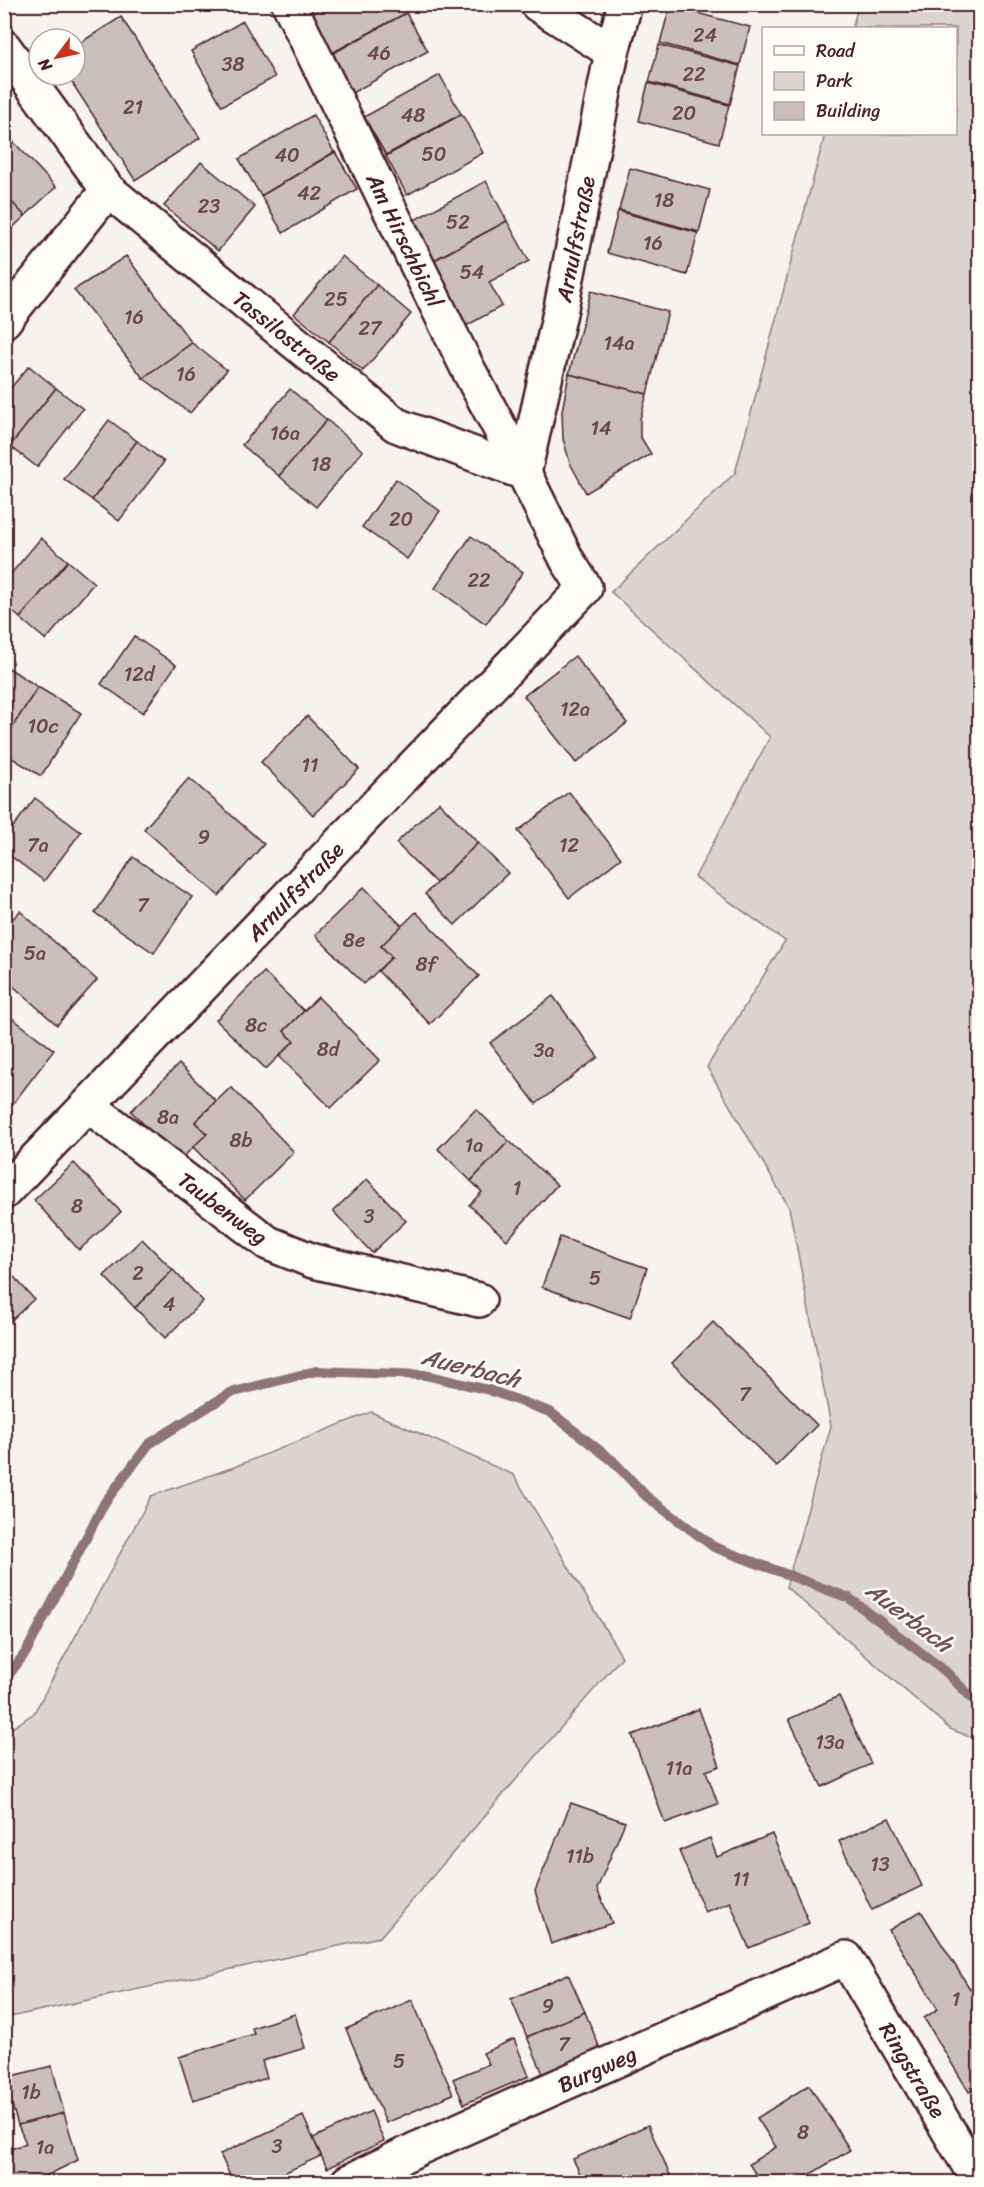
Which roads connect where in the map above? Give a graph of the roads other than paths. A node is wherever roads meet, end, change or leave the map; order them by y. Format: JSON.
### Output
{"nodes":[{"id":1,"x":289,"y":4,"type":"edge"},
{"id":2,"x":537,"y":4,"type":"edge"},
{"id":3,"x":625,"y":4,"type":"edge"},
{"id":4,"x":4,"y":47,"type":"edge"},
{"id":5,"x":612,"y":52,"type":"junction"},
{"id":6,"x":108,"y":190,"type":"junction"},
{"id":7,"x":4,"y":321,"type":"edge"},
{"id":8,"x":524,"y":473,"type":"junction"},
{"id":9,"x":89,"y":1106,"type":"junction"},
{"id":10,"x":4,"y":1192,"type":"edge"},
{"id":11,"x":479,"y":1300,"type":"dead end"},
{"id":12,"x":846,"y":1958,"type":"joint"},
{"id":13,"x":348,"y":2182,"type":"edge"},
{"id":14,"x":979,"y":2182,"type":"edge"}],
"edges":[{"from":1,"to":8,"type":"street","name":"Am Hirschbichl"},
{"from":2,"to":5,"type":"street"},
{"from":3,"to":5,"type":"street","name":"Arnulfstraße"},
{"from":4,"to":6,"type":"street","name":"Tassilostraße"},
{"from":5,"to":8,"type":"street","name":"Arnulfstraße"},
{"from":6,"to":7,"type":"street"},
{"from":6,"to":8,"type":"street","name":"Tassilostraße"},
{"from":8,"to":9,"type":"street","name":"Arnulfstraße"},
{"from":9,"to":10,"type":"street","name":"Arnulfstraße"},
{"from":9,"to":11,"type":"street","name":"Taubenweg"},
{"from":12,"to":13,"type":"street","name":"Burgweg"},
{"from":12,"to":14,"type":"street","name":"Ringstraße"}]}
